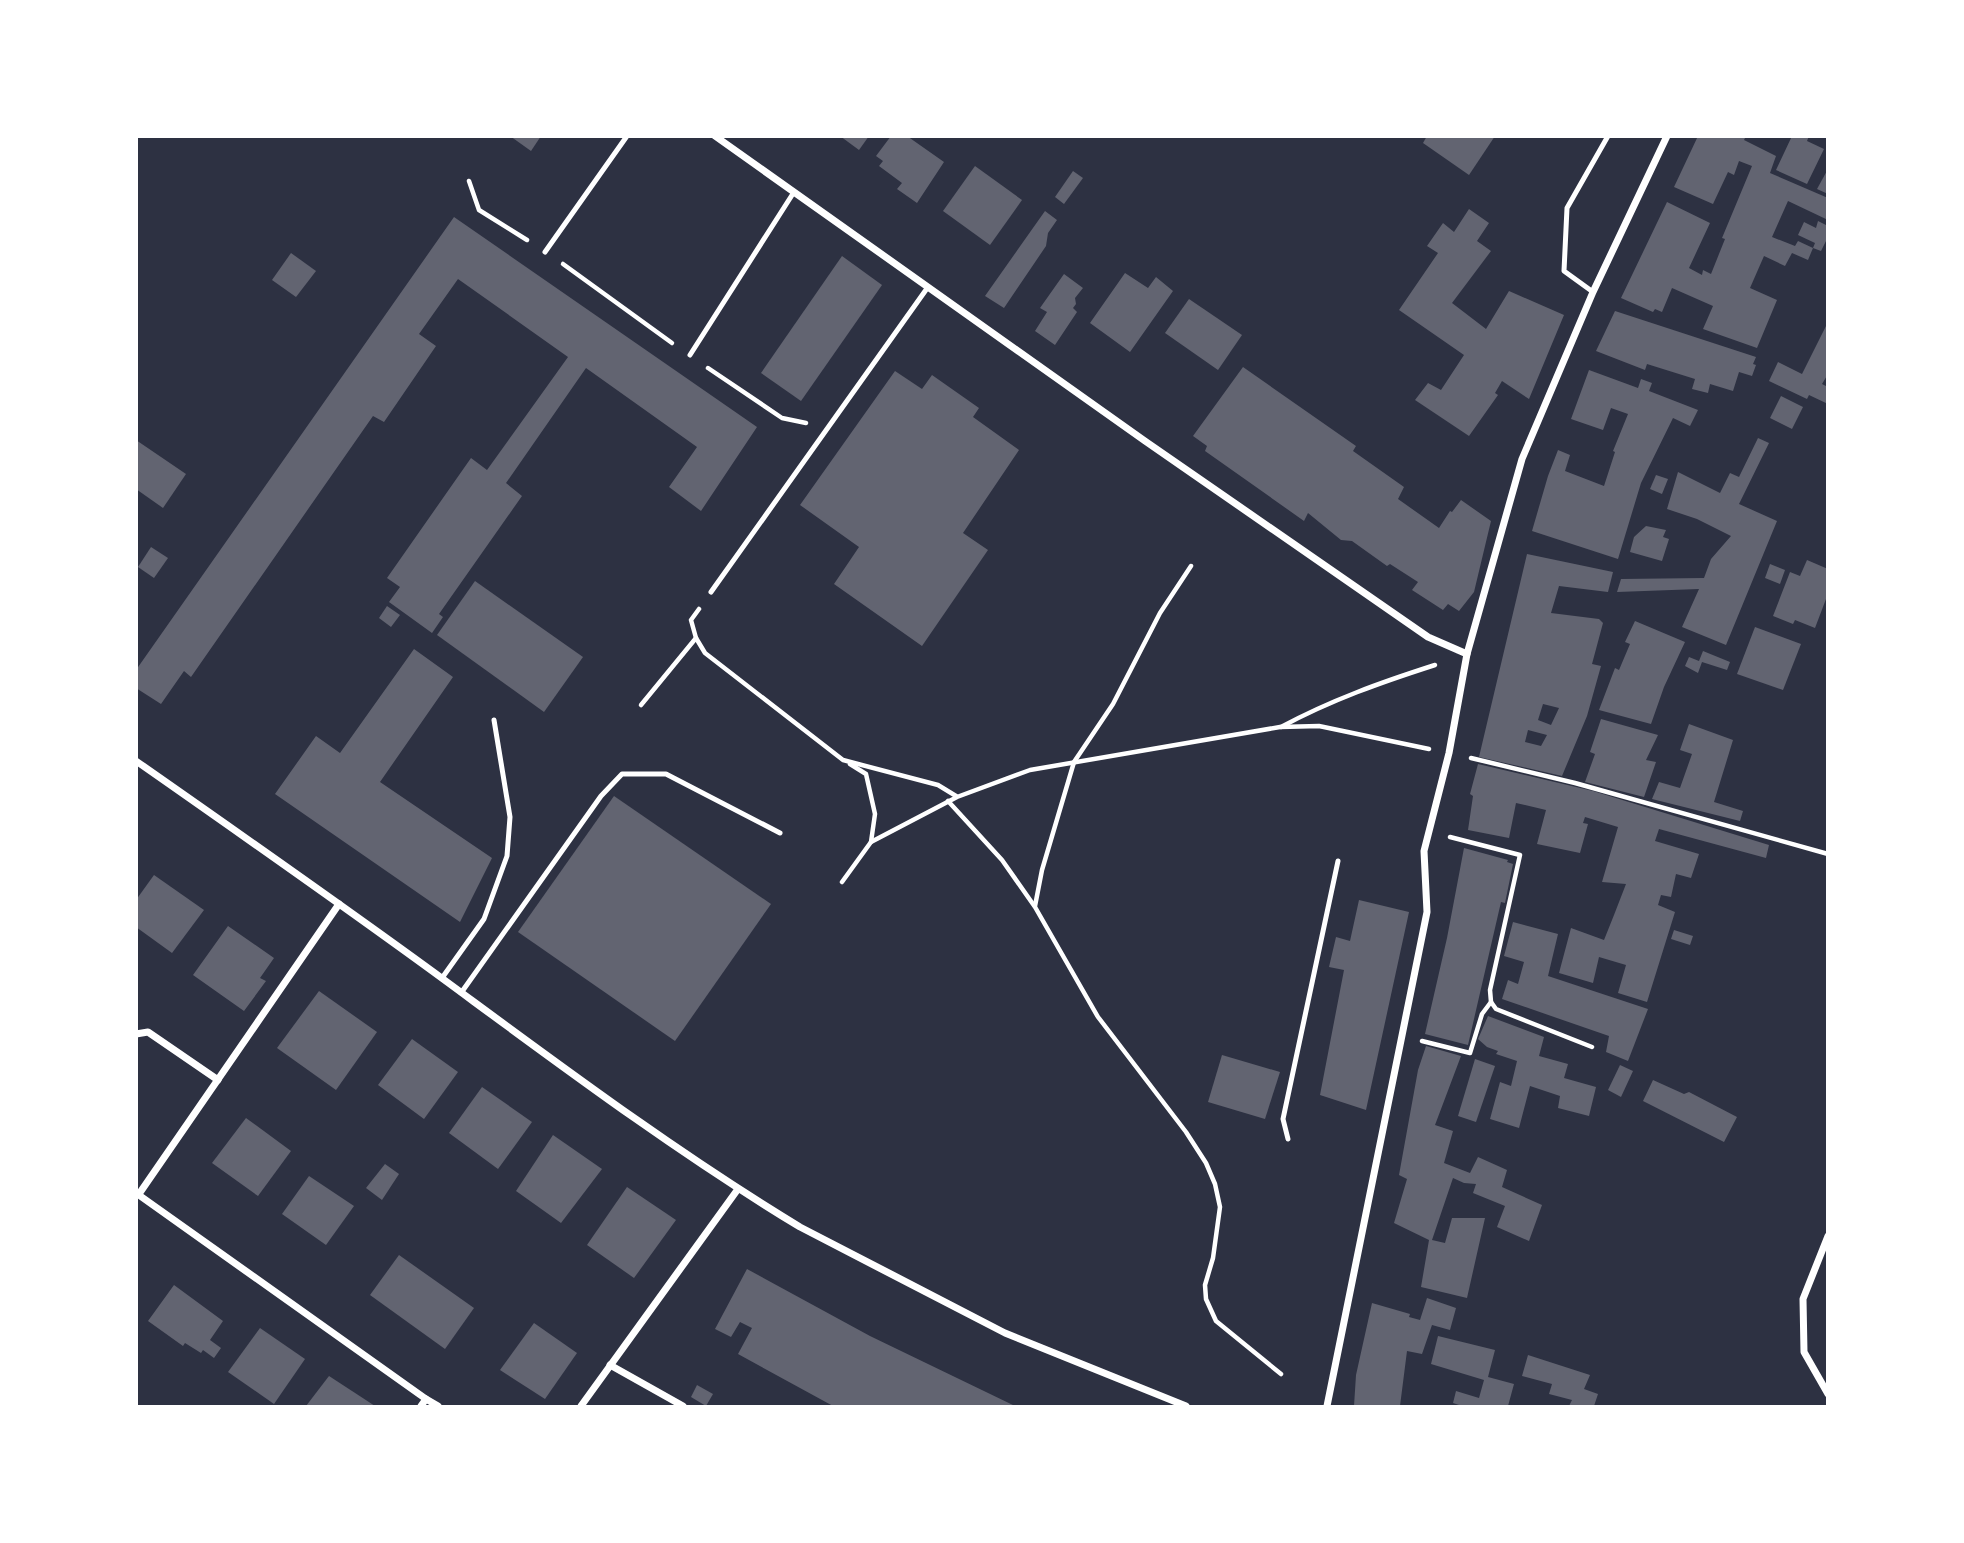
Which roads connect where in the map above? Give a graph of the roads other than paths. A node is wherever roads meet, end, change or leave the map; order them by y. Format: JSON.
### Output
{"nodes":[{"id":1,"x":627,"y":136,"type":"edge"},
{"id":2,"x":715,"y":136,"type":"edge"},
{"id":3,"x":1608,"y":136,"type":"edge"},
{"id":4,"x":1667,"y":136,"type":"edge"},
{"id":5,"x":794,"y":192,"type":"junction"},
{"id":6,"x":545,"y":251,"type":"road end"},
{"id":7,"x":928,"y":287,"type":"junction"},
{"id":8,"x":1592,"y":292,"type":"junction"},
{"id":9,"x":690,"y":355,"type":"road end"},
{"id":10,"x":711,"y":592,"type":"road end"},
{"id":11,"x":1467,"y":654,"type":"junction"},
{"id":12,"x":494,"y":720,"type":"dead end"},
{"id":13,"x":136,"y":761,"type":"edge"},
{"id":14,"x":780,"y":833,"type":"dead end"},
{"id":15,"x":1338,"y":861,"type":"dead end"},
{"id":16,"x":339,"y":904,"type":"junction"},
{"id":17,"x":442,"y":978,"type":"junction"},
{"id":18,"x":461,"y":993,"type":"junction"},
{"id":19,"x":136,"y":1034,"type":"edge"},
{"id":20,"x":218,"y":1080,"type":"junction"},
{"id":21,"x":1288,"y":1139,"type":"dead end"},
{"id":22,"x":738,"y":1189,"type":"junction"},
{"id":23,"x":138,"y":1194,"type":"edge"},
{"id":24,"x":1828,"y":1236,"type":"edge"},
{"id":25,"x":610,"y":1365,"type":"junction"},
{"id":26,"x":1828,"y":1394,"type":"edge"},
{"id":27,"x":426,"y":1399,"type":"junction"},
{"id":28,"x":421,"y":1406,"type":"edge"},
{"id":29,"x":438,"y":1406,"type":"edge"},
{"id":30,"x":581,"y":1406,"type":"edge"},
{"id":31,"x":683,"y":1406,"type":"edge"},
{"id":32,"x":1186,"y":1406,"type":"edge"},
{"id":33,"x":1326,"y":1406,"type":"edge"}],
"edges":[{"from":1,"to":6,"type":"lane"},
{"from":2,"to":5,"type":"street"},
{"from":3,"to":8,"type":"lane"},
{"from":4,"to":8,"type":"street"},
{"from":5,"to":7,"type":"street"},
{"from":5,"to":9,"type":"lane"},
{"from":7,"to":10,"type":"lane"},
{"from":7,"to":11,"type":"street"},
{"from":8,"to":11,"type":"street"},
{"from":11,"to":33,"type":"street"},
{"from":12,"to":17,"type":"lane"},
{"from":13,"to":16,"type":"street"},
{"from":14,"to":18,"type":"lane"},
{"from":15,"to":21,"type":"lane"},
{"from":16,"to":17,"type":"street"},
{"from":16,"to":20,"type":"street"},
{"from":17,"to":18,"type":"street"},
{"from":18,"to":22,"type":"street"},
{"from":19,"to":20,"type":"street"},
{"from":20,"to":23,"type":"street"},
{"from":22,"to":25,"type":"street"},
{"from":22,"to":32,"type":"street"},
{"from":23,"to":27,"type":"street"},
{"from":24,"to":26,"type":"street"},
{"from":25,"to":30,"type":"street"},
{"from":25,"to":31,"type":"street"},
{"from":27,"to":28,"type":"street"},
{"from":27,"to":29,"type":"street"}]}
